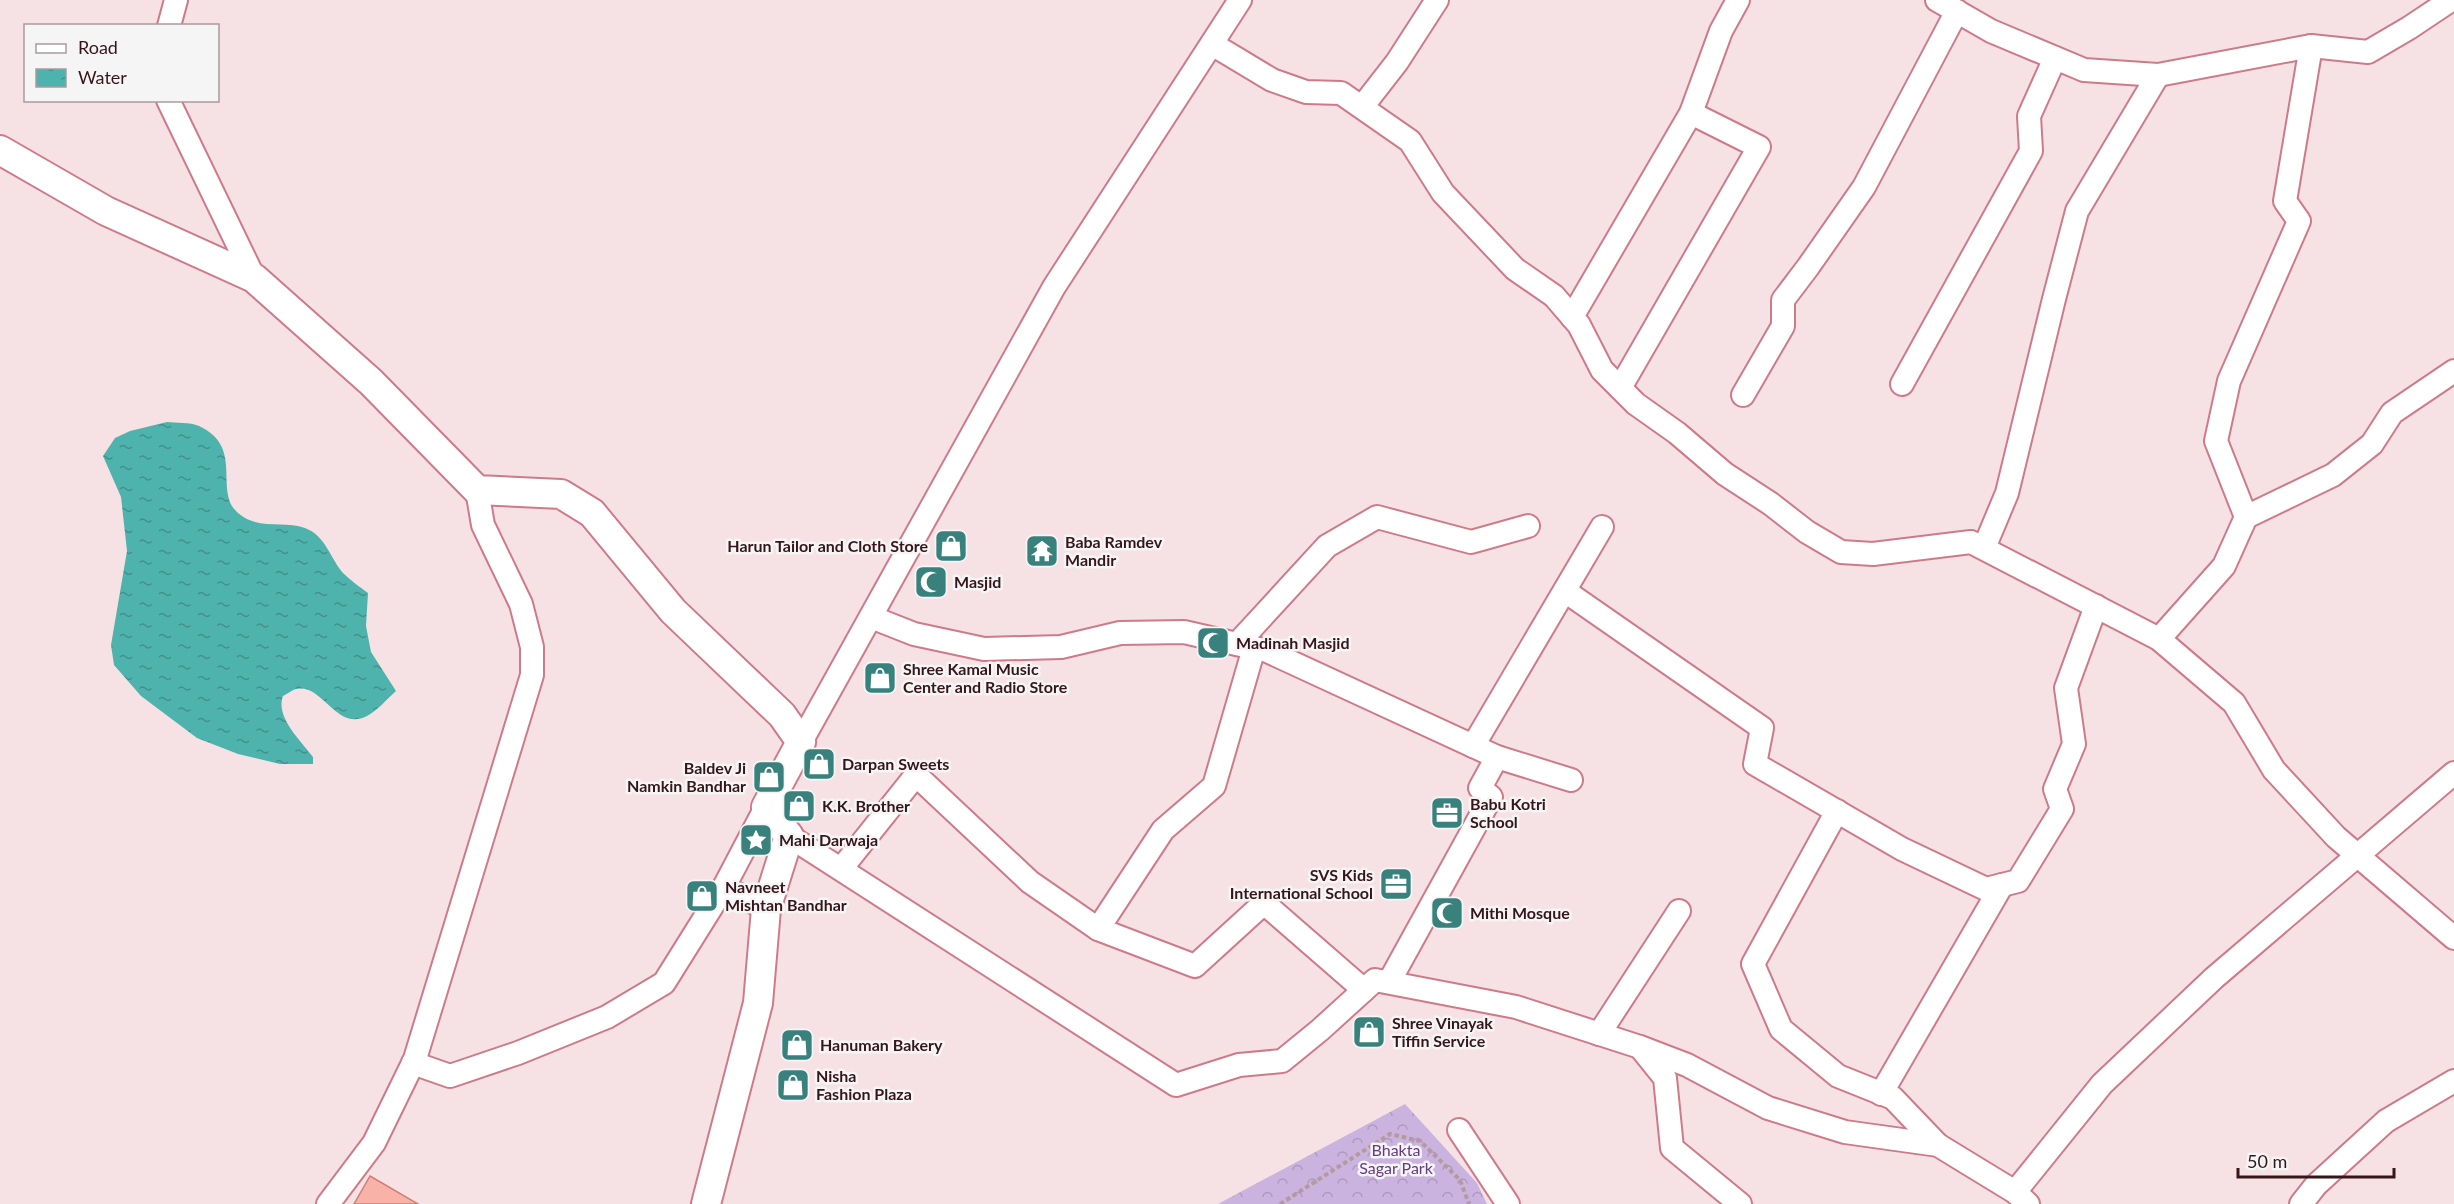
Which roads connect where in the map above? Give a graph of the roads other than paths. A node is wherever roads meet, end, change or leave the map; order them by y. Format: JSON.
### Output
{"nodes":[{"id":1,"x":176,"y":0,"type":"edge"},
{"id":2,"x":1240,"y":0,"type":"edge"},
{"id":3,"x":1437,"y":0,"type":"edge"},
{"id":4,"x":1738,"y":0,"type":"edge"},
{"id":5,"x":2451,"y":0,"type":"edge"},
{"id":6,"x":1947,"y":6,"type":"edge"},
{"id":7,"x":170,"y":24,"type":"edge"},
{"id":8,"x":1212,"y":44,"type":"junction"},
{"id":9,"x":2311,"y":46,"type":"junction"},
{"id":10,"x":2055,"y":58,"type":"junction"},
{"id":11,"x":2158,"y":75,"type":"junction"},
{"id":12,"x":169,"y":102,"type":"edge"},
{"id":13,"x":1362,"y":107,"type":"junction"},
{"id":14,"x":1691,"y":113,"type":"junction"},
{"id":15,"x":0,"y":150,"type":"edge"},
{"id":16,"x":254,"y":278,"type":"junction"},
{"id":17,"x":1572,"y":317,"type":"junction"},
{"id":18,"x":2454,"y":371,"type":"edge"},
{"id":19,"x":1902,"y":384,"type":"dead end"},
{"id":20,"x":1620,"y":388,"type":"junction"},
{"id":21,"x":1743,"y":395,"type":"dead end"},
{"id":22,"x":477,"y":490,"type":"junction"},
{"id":23,"x":2246,"y":517,"type":"junction"},
{"id":24,"x":1528,"y":526,"type":"dead end"},
{"id":25,"x":1602,"y":527,"type":"dead end"},
{"id":26,"x":1984,"y":548,"type":"junction"},
{"id":27,"x":1565,"y":591,"type":"junction"},
{"id":28,"x":2096,"y":606,"type":"junction"},
{"id":29,"x":871,"y":617,"type":"junction"},
{"id":30,"x":2159,"y":639,"type":"junction"},
{"id":31,"x":1245,"y":646,"type":"junction"},
{"id":32,"x":801,"y":742,"type":"junction"},
{"id":33,"x":1473,"y":746,"type":"junction"},
{"id":34,"x":1497,"y":757,"type":"junction"},
{"id":35,"x":2454,"y":773,"type":"edge"},
{"id":36,"x":1571,"y":780,"type":"dead end"},
{"id":37,"x":766,"y":807,"type":"junction"},
{"id":38,"x":1837,"y":812,"type":"junction"},
{"id":39,"x":789,"y":836,"type":"junction"},
{"id":40,"x":2358,"y":856,"type":"junction"},
{"id":41,"x":841,"y":869,"type":"junction"},
{"id":42,"x":2002,"y":885,"type":"junction"},
{"id":43,"x":724,"y":887,"type":"junction"},
{"id":44,"x":766,"y":909,"type":"junction"},
{"id":45,"x":1679,"y":911,"type":"dead end"},
{"id":46,"x":1098,"y":929,"type":"junction"},
{"id":47,"x":2454,"y":938,"type":"edge"},
{"id":48,"x":1389,"y":982,"type":"junction"},
{"id":49,"x":1364,"y":990,"type":"junction"},
{"id":50,"x":1599,"y":1034,"type":"junction"},
{"id":51,"x":1640,"y":1047,"type":"junction"},
{"id":52,"x":413,"y":1063,"type":"junction"},
{"id":53,"x":2454,"y":1081,"type":"edge"},
{"id":54,"x":1881,"y":1094,"type":"junction"},
{"id":55,"x":1459,"y":1130,"type":"dead end"},
{"id":56,"x":1938,"y":1145,"type":"junction"},
{"id":57,"x":2022,"y":1198,"type":"edge"},
{"id":58,"x":328,"y":1204,"type":"edge"},
{"id":59,"x":706,"y":1204,"type":"edge"},
{"id":60,"x":1508,"y":1204,"type":"edge"},
{"id":61,"x":1740,"y":1204,"type":"edge"},
{"id":62,"x":2301,"y":1204,"type":"edge"}],
"edges":[{"from":1,"to":7,"type":"street"},
{"from":2,"to":8,"type":"street"},
{"from":3,"to":13,"type":"street"},
{"from":4,"to":14,"type":"street"},
{"from":5,"to":9,"type":"street"},
{"from":6,"to":10,"type":"street"},
{"from":6,"to":21,"type":"street"},
{"from":8,"to":13,"type":"street"},
{"from":8,"to":29,"type":"street"},
{"from":9,"to":11,"type":"street"},
{"from":9,"to":23,"type":"street"},
{"from":10,"to":11,"type":"street"},
{"from":10,"to":19,"type":"street"},
{"from":11,"to":26,"type":"street"},
{"from":12,"to":16,"type":"street"},
{"from":13,"to":17,"type":"street"},
{"from":14,"to":17,"type":"street"},
{"from":14,"to":20,"type":"street"},
{"from":15,"to":16,"type":"street"},
{"from":16,"to":22,"type":"street"},
{"from":17,"to":20,"type":"street"},
{"from":18,"to":23,"type":"street"},
{"from":20,"to":26,"type":"street"},
{"from":22,"to":32,"type":"street"},
{"from":22,"to":52,"type":"street"},
{"from":23,"to":30,"type":"street"},
{"from":24,"to":31,"type":"street"},
{"from":25,"to":27,"type":"street"},
{"from":26,"to":28,"type":"street"},
{"from":27,"to":33,"type":"street"},
{"from":27,"to":38,"type":"street"},
{"from":28,"to":30,"type":"street"},
{"from":28,"to":42,"type":"street"},
{"from":29,"to":31,"type":"street"},
{"from":29,"to":32,"type":"street"},
{"from":30,"to":40,"type":"street"},
{"from":31,"to":33,"type":"street"},
{"from":31,"to":46,"type":"street"},
{"from":32,"to":37,"type":"street"},
{"from":33,"to":34,"type":"street"},
{"from":34,"to":36,"type":"street"},
{"from":34,"to":48,"type":"street"},
{"from":35,"to":40,"type":"street"},
{"from":37,"to":39,"type":"street"},
{"from":37,"to":43,"type":"street"},
{"from":38,"to":42,"type":"street"},
{"from":38,"to":54,"type":"street"},
{"from":39,"to":41,"type":"street"},
{"from":39,"to":44,"type":"street"},
{"from":40,"to":47,"type":"street"},
{"from":40,"to":57,"type":"street"},
{"from":41,"to":46,"type":"street"},
{"from":41,"to":49,"type":"street"},
{"from":42,"to":54,"type":"street"},
{"from":43,"to":44,"type":"street"},
{"from":43,"to":52,"type":"street"},
{"from":44,"to":59,"type":"street"},
{"from":45,"to":50,"type":"street"},
{"from":46,"to":49,"type":"street"},
{"from":48,"to":49,"type":"street"},
{"from":48,"to":50,"type":"street"},
{"from":50,"to":51,"type":"street"},
{"from":51,"to":56,"type":"street"},
{"from":51,"to":61,"type":"street"},
{"from":52,"to":58,"type":"street"},
{"from":53,"to":62,"type":"street"},
{"from":54,"to":56,"type":"street"},
{"from":55,"to":60,"type":"street"},
{"from":56,"to":57,"type":"street"}]}
